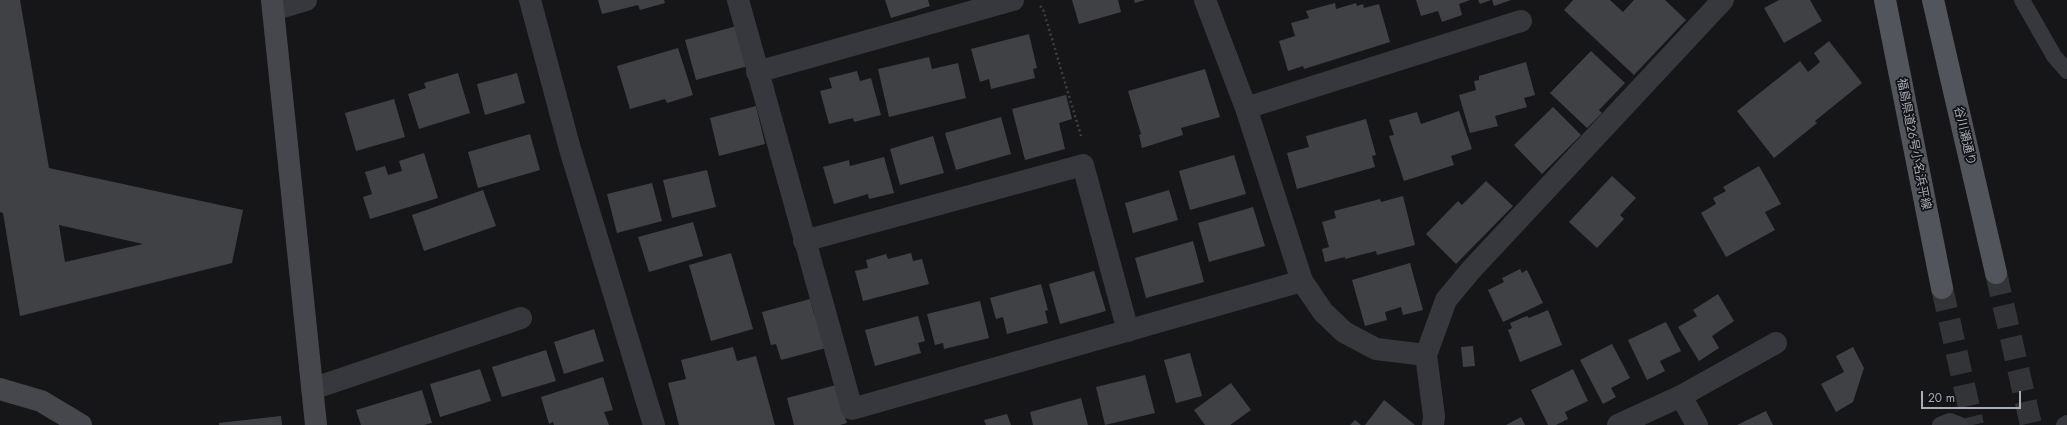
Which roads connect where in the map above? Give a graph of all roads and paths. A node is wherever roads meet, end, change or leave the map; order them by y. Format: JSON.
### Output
{"nodes":[{"id":1,"x":306,"y":0,"type":"edge"},
{"id":2,"x":530,"y":0,"type":"edge"},
{"id":3,"x":738,"y":0,"type":"edge"},
{"id":4,"x":1013,"y":0,"type":"edge"},
{"id":5,"x":1205,"y":0,"type":"edge"},
{"id":6,"x":1723,"y":0,"type":"edge"},
{"id":7,"x":1885,"y":0,"type":"edge"},
{"id":8,"x":1933,"y":0,"type":"edge"},
{"id":9,"x":2022,"y":0,"type":"edge"},
{"id":10,"x":1038,"y":4,"type":"dead end"},
{"id":11,"x":273,"y":5,"type":"edge"},
{"id":12,"x":1521,"y":21,"type":"dead end"},
{"id":13,"x":2061,"y":58,"type":"edge"},
{"id":14,"x":2067,"y":71,"type":"edge"},
{"id":15,"x":757,"y":72,"type":"junction"},
{"id":16,"x":1246,"y":108,"type":"junction"},
{"id":17,"x":1083,"y":165,"type":"junction"},
{"id":18,"x":804,"y":241,"type":"junction"},
{"id":19,"x":1996,"y":273,"type":"tunnel mouth"},
{"id":20,"x":1302,"y":281,"type":"junction"},
{"id":21,"x":1942,"y":288,"type":"tunnel mouth"},
{"id":22,"x":521,"y":318,"type":"dead end"},
{"id":23,"x":1128,"y":330,"type":"junction"},
{"id":24,"x":1776,"y":343,"type":"dead end"},
{"id":25,"x":1426,"y":355,"type":"junction"},
{"id":26,"x":0,"y":389,"type":"edge"},
{"id":27,"x":312,"y":389,"type":"junction"},
{"id":28,"x":1681,"y":396,"type":"junction"},
{"id":29,"x":2067,"y":423,"type":"edge"},
{"id":30,"x":81,"y":425,"type":"edge"},
{"id":31,"x":316,"y":425,"type":"edge"},
{"id":32,"x":654,"y":425,"type":"edge"},
{"id":33,"x":1433,"y":425,"type":"edge"},
{"id":34,"x":1618,"y":425,"type":"edge"},
{"id":35,"x":1697,"y":425,"type":"edge"},
{"id":36,"x":1940,"y":425,"type":"edge"},
{"id":37,"x":1960,"y":425,"type":"edge"},
{"id":38,"x":2064,"y":425,"type":"edge"}],
"edges":[{"from":1,"to":11,"type":"street"},
{"from":2,"to":32,"type":"street"},
{"from":3,"to":15,"type":"street"},
{"from":4,"to":15,"type":"street"},
{"from":5,"to":16,"type":"street"},
{"from":6,"to":25,"type":"street"},
{"from":7,"to":21,"type":"main road","name":"福島県道26号小名浜平線"},
{"from":8,"to":19,"type":"main road","name":"谷川瀬通り"},
{"from":9,"to":13,"type":"lane"},
{"from":10,"to":17,"type":"path"},
{"from":11,"to":27,"type":"street"},
{"from":12,"to":16,"type":"street"},
{"from":13,"to":14,"type":"lane"},
{"from":15,"to":18,"type":"street"},
{"from":16,"to":20,"type":"street"},
{"from":17,"to":18,"type":"street"},
{"from":17,"to":23,"type":"street"},
{"from":18,"to":23,"type":"street"},
{"from":20,"to":23,"type":"street"},
{"from":20,"to":25,"type":"street"},
{"from":22,"to":27,"type":"street"},
{"from":24,"to":28,"type":"street"},
{"from":25,"to":33,"type":"street"},
{"from":26,"to":30,"type":"street"},
{"from":27,"to":31,"type":"street"},
{"from":28,"to":34,"type":"street"},
{"from":28,"to":35,"type":"street"},
{"from":29,"to":38,"type":"lane"},
{"from":36,"to":37,"type":"lane"}]}
